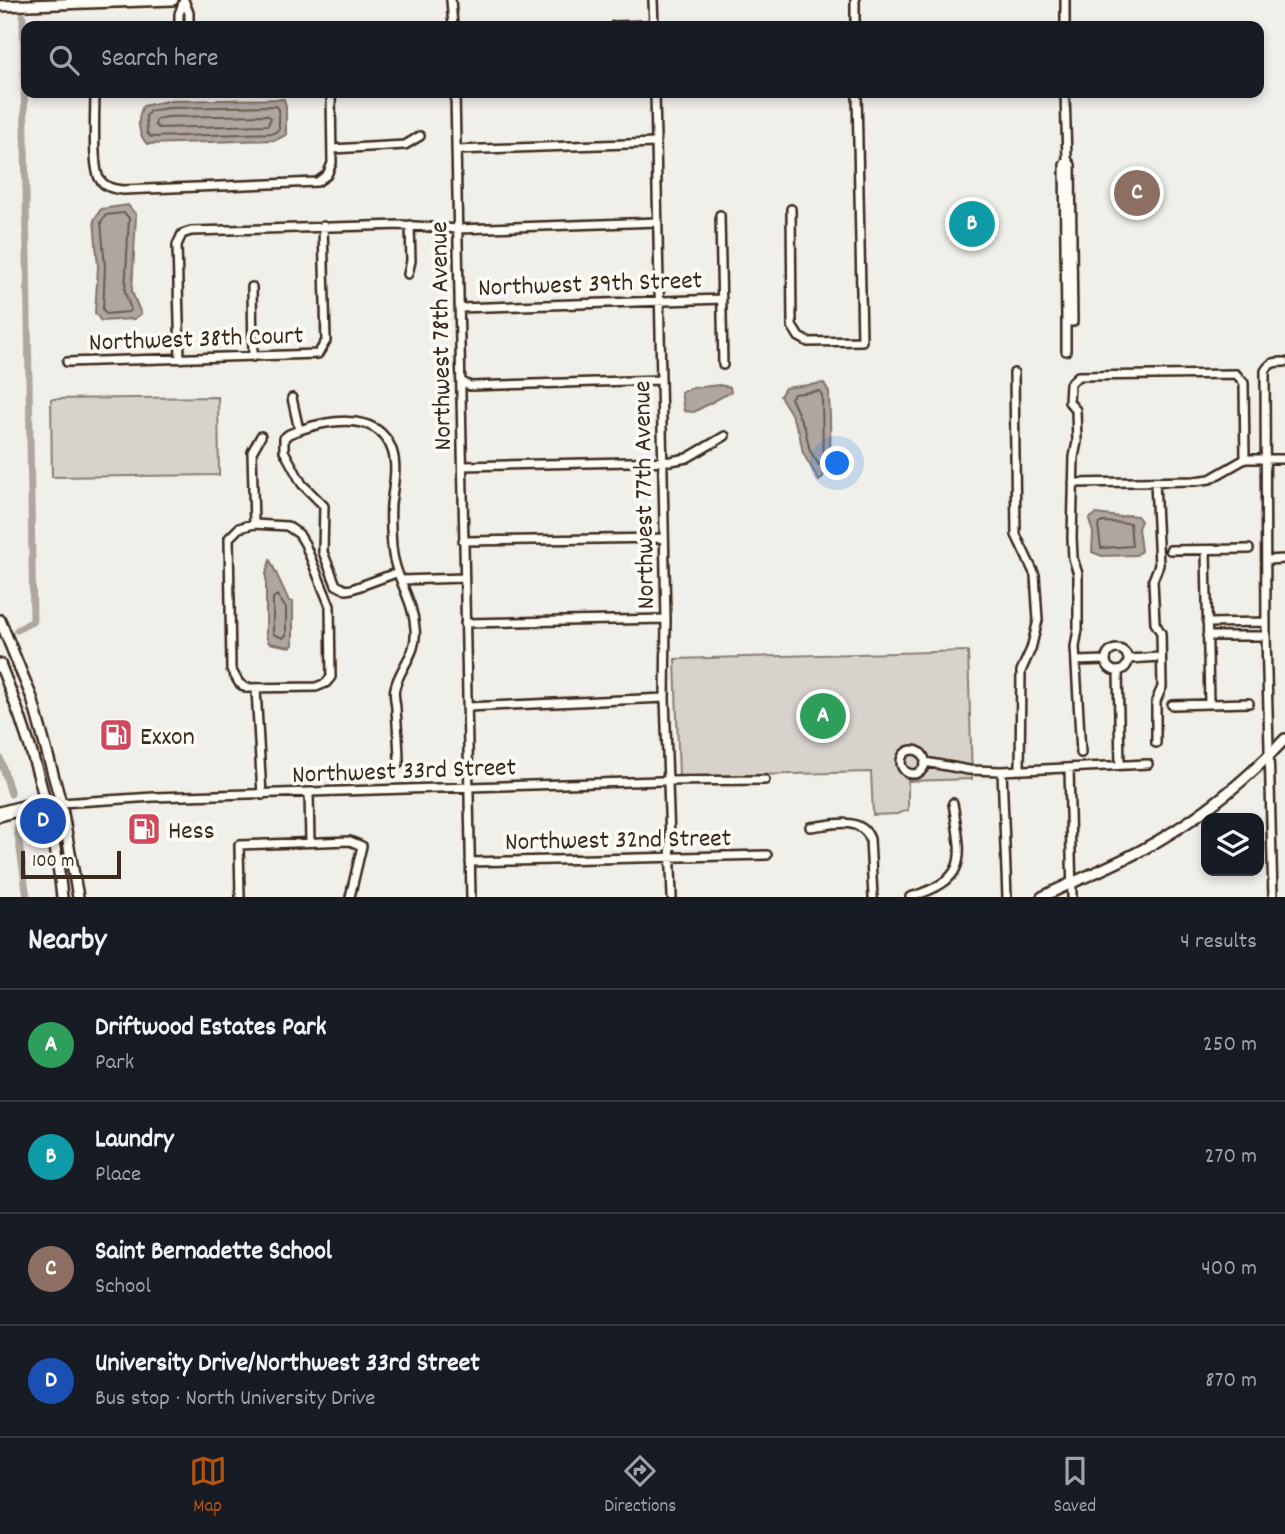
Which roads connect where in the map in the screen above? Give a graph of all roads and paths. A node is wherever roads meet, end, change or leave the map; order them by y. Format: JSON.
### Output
{"nodes":[{"id":1,"x":173,"y":0,"type":"edge"},
{"id":2,"x":184,"y":0,"type":"edge"},
{"id":3,"x":451,"y":0,"type":"edge"},
{"id":4,"x":653,"y":0,"type":"edge"},
{"id":5,"x":855,"y":0,"type":"edge"},
{"id":6,"x":1065,"y":0,"type":"edge"},
{"id":7,"x":46,"y":2,"type":"edge"},
{"id":8,"x":0,"y":6,"type":"edge"},
{"id":9,"x":180,"y":21,"type":"edge"},
{"id":10,"x":189,"y":21,"type":"edge"},
{"id":11,"x":453,"y":21,"type":"edge"},
{"id":12,"x":654,"y":21,"type":"edge"},
{"id":13,"x":855,"y":21,"type":"edge"},
{"id":14,"x":1065,"y":21,"type":"edge"},
{"id":15,"x":95,"y":98,"type":"edge"},
{"id":16,"x":331,"y":98,"type":"edge"},
{"id":17,"x":455,"y":98,"type":"edge"},
{"id":18,"x":655,"y":98,"type":"edge"},
{"id":19,"x":857,"y":98,"type":"edge"},
{"id":20,"x":1065,"y":98,"type":"edge"},
{"id":21,"x":420,"y":136,"type":"dead end"},
{"id":22,"x":656,"y":143,"type":"junction"},
{"id":23,"x":332,"y":149,"type":"junction"},
{"id":24,"x":456,"y":150,"type":"junction"},
{"id":25,"x":791,"y":209,"type":"dead end"},
{"id":26,"x":720,"y":215,"type":"dead end"},
{"id":27,"x":658,"y":222,"type":"junction"},
{"id":28,"x":410,"y":225,"type":"junction"},
{"id":29,"x":323,"y":226,"type":"junction"},
{"id":30,"x":458,"y":229,"type":"junction"},
{"id":31,"x":408,"y":274,"type":"dead end"},
{"id":32,"x":252,"y":286,"type":"dead end"},
{"id":33,"x":722,"y":299,"type":"junction"},
{"id":34,"x":660,"y":300,"type":"junction"},
{"id":35,"x":460,"y":308,"type":"junction"},
{"id":36,"x":1066,"y":351,"type":"dead end"},
{"id":37,"x":253,"y":357,"type":"junction"},
{"id":38,"x":180,"y":359,"type":"junction"},
{"id":39,"x":67,"y":362,"type":"dead end"},
{"id":40,"x":1285,"y":362,"type":"edge"},
{"id":41,"x":723,"y":365,"type":"dead end"},
{"id":42,"x":1014,"y":373,"type":"dead end"},
{"id":43,"x":661,"y":380,"type":"junction"},
{"id":44,"x":461,"y":381,"type":"junction"},
{"id":45,"x":292,"y":398,"type":"dead end"},
{"id":46,"x":299,"y":430,"type":"junction"},
{"id":47,"x":261,"y":436,"type":"dead end"},
{"id":48,"x":725,"y":436,"type":"dead end"},
{"id":49,"x":1285,"y":458,"type":"edge"},
{"id":50,"x":1245,"y":459,"type":"junction"},
{"id":51,"x":1267,"y":459,"type":"junction"},
{"id":52,"x":662,"y":461,"type":"junction"},
{"id":53,"x":463,"y":466,"type":"junction"},
{"id":54,"x":1073,"y":482,"type":"junction"},
{"id":55,"x":1155,"y":482,"type":"junction"},
{"id":56,"x":254,"y":524,"type":"junction"},
{"id":57,"x":664,"y":538,"type":"junction"},
{"id":58,"x":463,"y":541,"type":"junction"},
{"id":59,"x":1249,"y":549,"type":"dead end"},
{"id":60,"x":1170,"y":550,"type":"dead end"},
{"id":61,"x":1206,"y":550,"type":"junction"},
{"id":62,"x":1285,"y":559,"type":"edge"},
{"id":63,"x":1266,"y":560,"type":"junction"},
{"id":64,"x":399,"y":576,"type":"junction"},
{"id":65,"x":464,"y":578,"type":"junction"},
{"id":66,"x":666,"y":619,"type":"junction"},
{"id":67,"x":0,"y":620,"type":"edge"},
{"id":68,"x":1266,"y":622,"type":"junction"},
{"id":69,"x":465,"y":623,"type":"junction"},
{"id":70,"x":1207,"y":623,"type":"junction"},
{"id":71,"x":1208,"y":636,"type":"junction"},
{"id":72,"x":1266,"y":636,"type":"junction"},
{"id":73,"x":1160,"y":657,"type":"junction"},
{"id":74,"x":1129,"y":659,"type":"junction"},
{"id":75,"x":1106,"y":660,"type":"junction"},
{"id":76,"x":1076,"y":661,"type":"junction"},
{"id":77,"x":0,"y":664,"type":"edge"},
{"id":78,"x":1118,"y":671,"type":"junction"},
{"id":79,"x":256,"y":689,"type":"junction"},
{"id":80,"x":665,"y":698,"type":"junction"},
{"id":81,"x":1249,"y":703,"type":"dead end"},
{"id":82,"x":1209,"y":704,"type":"junction"},
{"id":83,"x":1172,"y":705,"type":"dead end"},
{"id":84,"x":467,"y":707,"type":"junction"},
{"id":85,"x":1285,"y":739,"type":"edge"},
{"id":86,"x":1156,"y":743,"type":"dead end"},
{"id":87,"x":1081,"y":753,"type":"dead end"},
{"id":88,"x":1270,"y":755,"type":"junction"},
{"id":89,"x":925,"y":762,"type":"dead end"},
{"id":90,"x":398,"y":763,"type":"dead end"},
{"id":91,"x":1148,"y":764,"type":"dead end"},
{"id":92,"x":1120,"y":765,"type":"junction"},
{"id":93,"x":1069,"y":768,"type":"junction"},
{"id":94,"x":1020,"y":770,"type":"junction"},
{"id":95,"x":1002,"y":771,"type":"junction"},
{"id":96,"x":765,"y":780,"type":"dead end"},
{"id":97,"x":669,"y":782,"type":"junction"},
{"id":98,"x":469,"y":787,"type":"junction"},
{"id":99,"x":309,"y":793,"type":"junction"},
{"id":100,"x":262,"y":794,"type":"junction"},
{"id":101,"x":61,"y":803,"type":"junction"},
{"id":102,"x":953,"y":803,"type":"dead end"},
{"id":103,"x":46,"y":804,"type":"junction"},
{"id":104,"x":0,"y":811,"type":"edge"},
{"id":105,"x":0,"y":817,"type":"edge"},
{"id":106,"x":810,"y":827,"type":"dead end"},
{"id":107,"x":310,"y":842,"type":"junction"},
{"id":108,"x":767,"y":855,"type":"dead end"},
{"id":109,"x":671,"y":858,"type":"junction"},
{"id":110,"x":470,"y":862,"type":"junction"},
{"id":111,"x":1072,"y":883,"type":"junction"},
{"id":112,"x":61,"y":897,"type":"edge"},
{"id":113,"x":78,"y":897,"type":"edge"},
{"id":114,"x":240,"y":897,"type":"edge"},
{"id":115,"x":350,"y":897,"type":"edge"},
{"id":116,"x":471,"y":897,"type":"edge"},
{"id":117,"x":672,"y":897,"type":"edge"},
{"id":118,"x":873,"y":897,"type":"edge"},
{"id":119,"x":910,"y":897,"type":"edge"},
{"id":120,"x":1007,"y":897,"type":"edge"},
{"id":121,"x":1042,"y":897,"type":"edge"},
{"id":122,"x":1072,"y":897,"type":"edge"},
{"id":123,"x":1273,"y":897,"type":"edge"}],
"edges":[{"from":1,"to":7,"type":"main road"},
{"from":2,"to":9,"type":"street"},
{"from":2,"to":10,"type":"street"},
{"from":3,"to":11,"type":"street"},
{"from":4,"to":12,"type":"street"},
{"from":5,"to":13,"type":"street"},
{"from":6,"to":14,"type":"street"},
{"from":7,"to":8,"type":"main road"},
{"from":15,"to":23,"type":"street"},
{"from":16,"to":23,"type":"street"},
{"from":17,"to":24,"type":"street","name":"Northwest 78th Avenue"},
{"from":18,"to":22,"type":"street","name":"Northwest 77th Avenue"},
{"from":19,"to":25,"type":"street"},
{"from":20,"to":36,"type":"street"},
{"from":21,"to":23,"type":"street"},
{"from":22,"to":24,"type":"street"},
{"from":22,"to":27,"type":"street","name":"Northwest 77th Avenue"},
{"from":24,"to":30,"type":"street","name":"Northwest 78th Avenue"},
{"from":26,"to":33,"type":"street"},
{"from":27,"to":30,"type":"street"},
{"from":27,"to":34,"type":"street","name":"Northwest 77th Avenue"},
{"from":28,"to":29,"type":"street"},
{"from":28,"to":30,"type":"street"},
{"from":28,"to":31,"type":"street"},
{"from":29,"to":37,"type":"street","name":"Northwest 38th Court"},
{"from":29,"to":38,"type":"street"},
{"from":30,"to":35,"type":"street","name":"Northwest 78th Avenue"},
{"from":32,"to":37,"type":"street"},
{"from":33,"to":34,"type":"street","name":"Northwest 39th Street"},
{"from":33,"to":41,"type":"street"},
{"from":34,"to":35,"type":"street","name":"Northwest 39th Street"},
{"from":34,"to":43,"type":"street","name":"Northwest 77th Avenue"},
{"from":35,"to":44,"type":"street","name":"Northwest 78th Avenue"},
{"from":37,"to":38,"type":"street","name":"Northwest 38th Court"},
{"from":38,"to":39,"type":"street","name":"Northwest 38th Court"},
{"from":40,"to":51,"type":"street"},
{"from":42,"to":94,"type":"street"},
{"from":43,"to":44,"type":"street"},
{"from":43,"to":52,"type":"street","name":"Northwest 77th Avenue"},
{"from":44,"to":53,"type":"street","name":"Northwest 78th Avenue"},
{"from":45,"to":46,"type":"street"},
{"from":46,"to":64,"type":"street"},
{"from":46,"to":64,"type":"street"},
{"from":47,"to":56,"type":"street"},
{"from":48,"to":52,"type":"street"},
{"from":49,"to":51,"type":"street"},
{"from":50,"to":51,"type":"street"},
{"from":50,"to":54,"type":"street"},
{"from":50,"to":55,"type":"street"},
{"from":51,"to":63,"type":"street"},
{"from":52,"to":53,"type":"street"},
{"from":52,"to":57,"type":"street","name":"Northwest 77th Avenue"},
{"from":53,"to":58,"type":"street","name":"Northwest 78th Avenue"},
{"from":54,"to":55,"type":"street"},
{"from":54,"to":76,"type":"street"},
{"from":55,"to":73,"type":"street"},
{"from":56,"to":79,"type":"street"},
{"from":56,"to":79,"type":"street"},
{"from":57,"to":58,"type":"street"},
{"from":57,"to":66,"type":"street","name":"Northwest 77th Avenue"},
{"from":58,"to":65,"type":"street","name":"Northwest 78th Avenue"},
{"from":59,"to":61,"type":"street"},
{"from":60,"to":61,"type":"street"},
{"from":61,"to":70,"type":"street"},
{"from":62,"to":63,"type":"street"},
{"from":63,"to":68,"type":"street"},
{"from":64,"to":65,"type":"street"},
{"from":64,"to":90,"type":"street"},
{"from":65,"to":69,"type":"street","name":"Northwest 78th Avenue"},
{"from":66,"to":69,"type":"street"},
{"from":66,"to":80,"type":"street","name":"Northwest 77th Avenue"},
{"from":67,"to":101,"type":"main road"},
{"from":68,"to":70,"type":"street"},
{"from":68,"to":72,"type":"street"},
{"from":69,"to":84,"type":"street","name":"Northwest 78th Avenue"},
{"from":70,"to":71,"type":"street"},
{"from":71,"to":72,"type":"street"},
{"from":71,"to":82,"type":"street"},
{"from":72,"to":88,"type":"street"},
{"from":73,"to":74,"type":"street"},
{"from":73,"to":86,"type":"street"},
{"from":74,"to":75,"type":"street"},
{"from":74,"to":78,"type":"street"},
{"from":75,"to":76,"type":"street"},
{"from":75,"to":78,"type":"street"},
{"from":76,"to":87,"type":"street"},
{"from":77,"to":103,"type":"main road"},
{"from":78,"to":92,"type":"street"},
{"from":79,"to":100,"type":"street"},
{"from":80,"to":84,"type":"street"},
{"from":80,"to":97,"type":"street","name":"Northwest 77th Avenue"},
{"from":81,"to":82,"type":"street"},
{"from":82,"to":83,"type":"street"},
{"from":84,"to":98,"type":"street","name":"Northwest 78th Avenue"},
{"from":85,"to":88,"type":"main road"},
{"from":88,"to":111,"type":"main road"},
{"from":88,"to":123,"type":"street"},
{"from":89,"to":95,"type":"street"},
{"from":91,"to":92,"type":"street"},
{"from":92,"to":93,"type":"street"},
{"from":93,"to":94,"type":"street"},
{"from":93,"to":111,"type":"street"},
{"from":94,"to":95,"type":"street"},
{"from":95,"to":120,"type":"street"},
{"from":96,"to":97,"type":"street","name":"Northwest 33rd Street"},
{"from":97,"to":98,"type":"street","name":"Northwest 33rd Street"},
{"from":97,"to":109,"type":"street","name":"Northwest 77th Avenue"},
{"from":98,"to":99,"type":"street","name":"Northwest 33rd Street"},
{"from":98,"to":110,"type":"street","name":"Northwest 78th Avenue"},
{"from":99,"to":100,"type":"street","name":"Northwest 33rd Street"},
{"from":99,"to":107,"type":"street"},
{"from":100,"to":101,"type":"street","name":"Northwest 33rd Street"},
{"from":101,"to":103,"type":"street","name":"Northwest 33rd Street"},
{"from":101,"to":113,"type":"main road"},
{"from":102,"to":119,"type":"street"},
{"from":103,"to":104,"type":"street"},
{"from":103,"to":105,"type":"street"},
{"from":103,"to":112,"type":"main road"},
{"from":106,"to":118,"type":"street"},
{"from":107,"to":114,"type":"street"},
{"from":107,"to":115,"type":"street"},
{"from":108,"to":109,"type":"street","name":"Northwest 32nd Street"},
{"from":109,"to":110,"type":"street","name":"Northwest 32nd Street"},
{"from":109,"to":117,"type":"street","name":"Northwest 77th Avenue"},
{"from":110,"to":116,"type":"street","name":"Northwest 78th Avenue"},
{"from":111,"to":121,"type":"main road"},
{"from":111,"to":122,"type":"street"}]}
